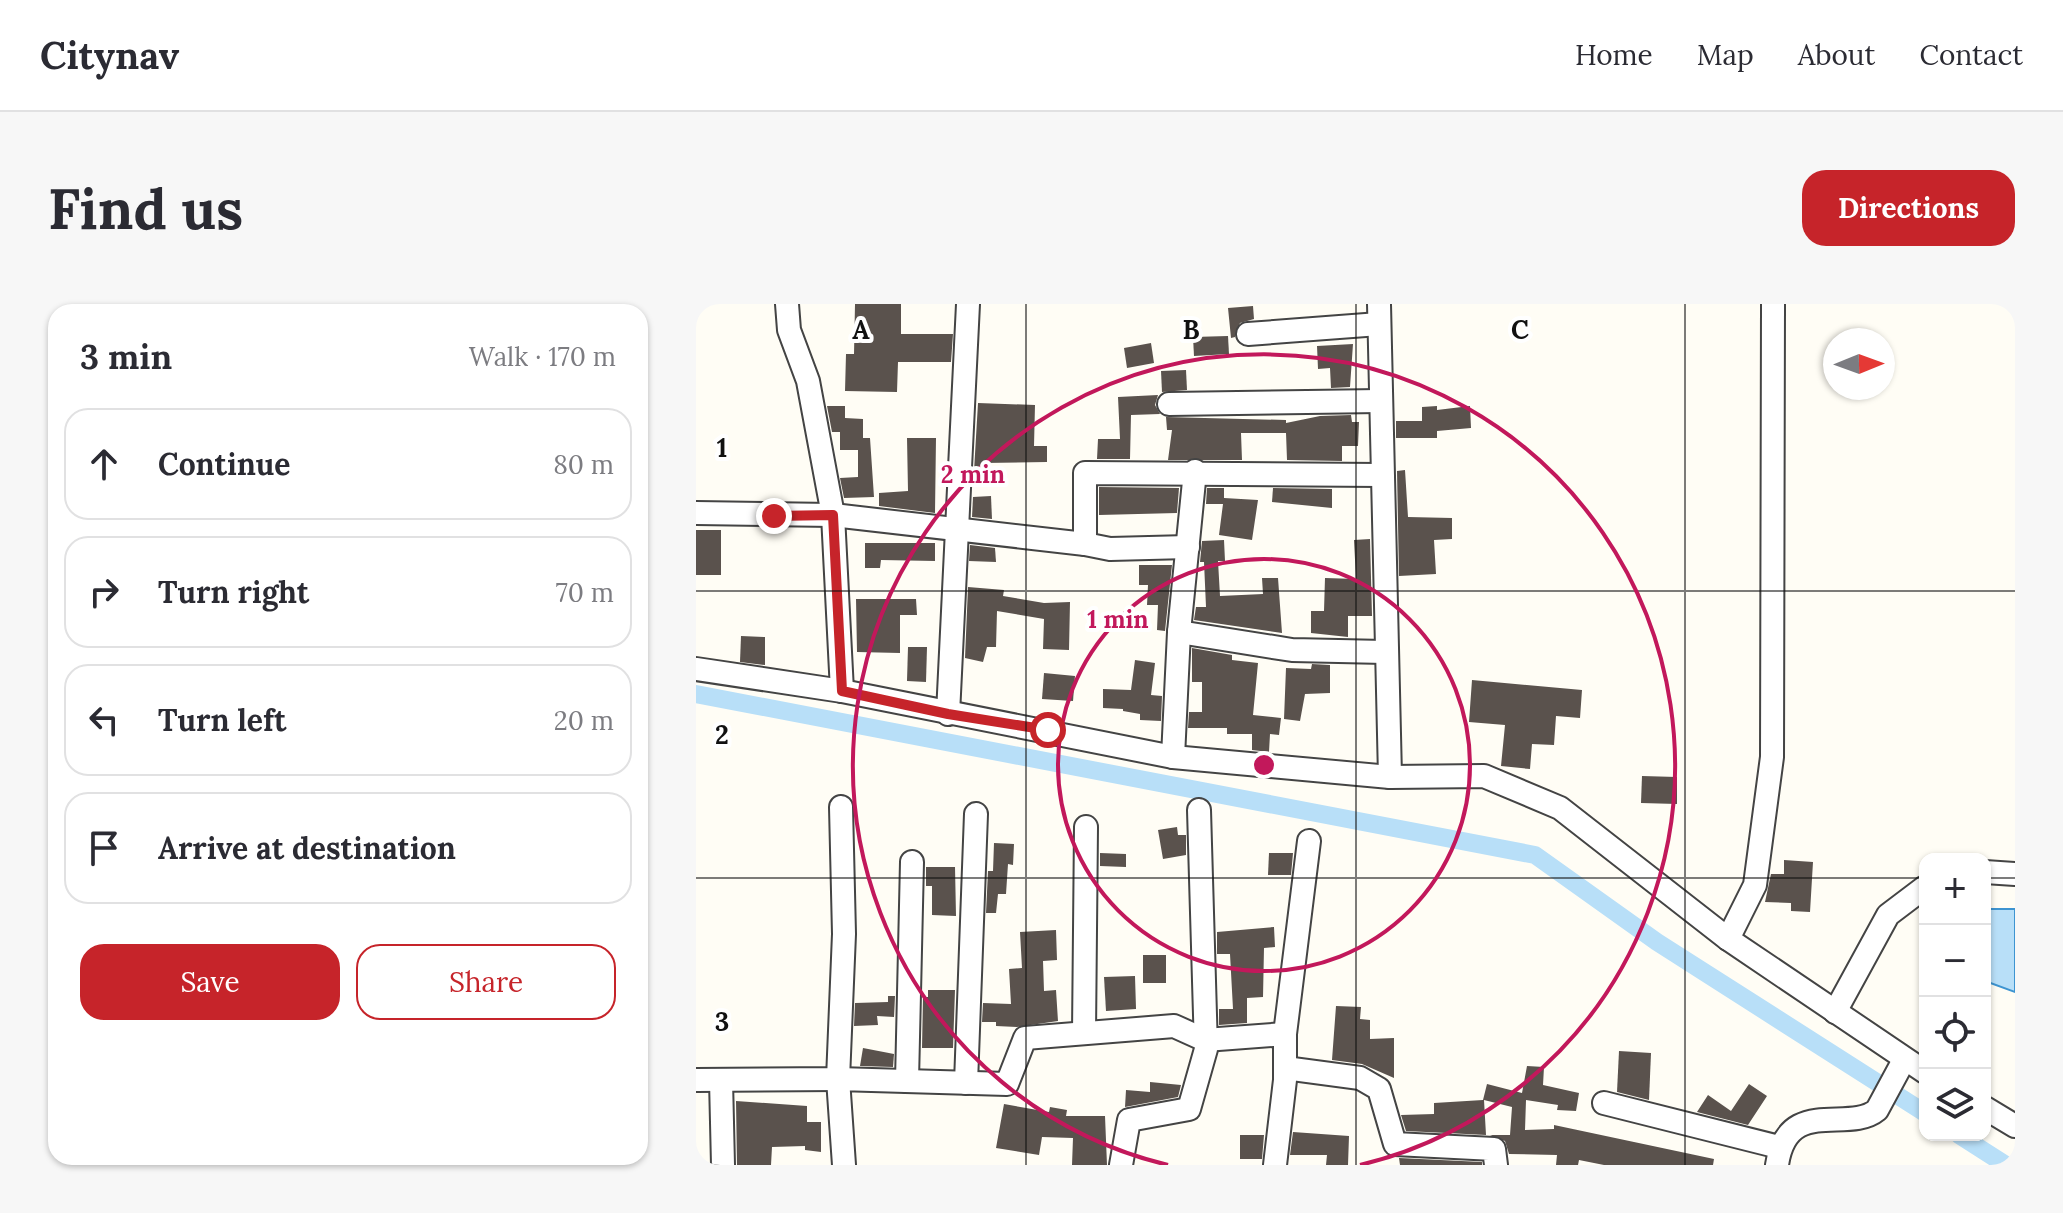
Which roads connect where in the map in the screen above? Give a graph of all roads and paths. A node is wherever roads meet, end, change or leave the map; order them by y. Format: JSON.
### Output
{"nodes":[{"id":1,"x":787,"y":304,"type":"edge"},
{"id":2,"x":968,"y":304,"type":"edge"},
{"id":3,"x":1773,"y":304,"type":"edge"},
{"id":4,"x":1379,"y":314,"type":"edge"},
{"id":5,"x":1248,"y":334,"type":"dead end"},
{"id":6,"x":1380,"y":401,"type":"junction"},
{"id":7,"x":1169,"y":404,"type":"dead end"},
{"id":8,"x":1195,"y":471,"type":"junction"},
{"id":9,"x":1382,"y":475,"type":"junction"},
{"id":10,"x":696,"y":513,"type":"edge"},
{"id":11,"x":833,"y":515,"type":"junction"},
{"id":12,"x":957,"y":530,"type":"junction"},
{"id":13,"x":1085,"y":544,"type":"junction"},
{"id":14,"x":1188,"y":547,"type":"junction"},
{"id":15,"x":1179,"y":632,"type":"junction"},
{"id":16,"x":1385,"y":652,"type":"junction"},
{"id":17,"x":696,"y":669,"type":"edge"},
{"id":18,"x":842,"y":691,"type":"junction"},
{"id":19,"x":948,"y":714,"type":"junction"},
{"id":20,"x":1173,"y":757,"type":"junction"},
{"id":21,"x":1390,"y":777,"type":"junction"},
{"id":22,"x":841,"y":807,"type":"dead end"},
{"id":23,"x":1199,"y":810,"type":"dead end"},
{"id":24,"x":976,"y":814,"type":"dead end"},
{"id":25,"x":1086,"y":827,"type":"dead end"},
{"id":26,"x":1309,"y":841,"type":"dead end"},
{"id":27,"x":912,"y":862,"type":"dead end"},
{"id":28,"x":1991,"y":872,"type":"edge"},
{"id":29,"x":2015,"y":874,"type":"edge"},
{"id":30,"x":1919,"y":892,"type":"edge"},
{"id":31,"x":1728,"y":939,"type":"junction"},
{"id":32,"x":1835,"y":1012,"type":"junction"},
{"id":33,"x":1084,"y":1033,"type":"junction"},
{"id":34,"x":1285,"y":1034,"type":"junction"},
{"id":35,"x":1205,"y":1040,"type":"junction"},
{"id":36,"x":1904,"y":1060,"type":"junction"},
{"id":37,"x":1285,"y":1068,"type":"junction"},
{"id":38,"x":1920,"y":1069,"type":"edge"},
{"id":39,"x":838,"y":1079,"type":"junction"},
{"id":40,"x":696,"y":1080,"type":"edge"},
{"id":41,"x":721,"y":1080,"type":"junction"},
{"id":42,"x":907,"y":1081,"type":"junction"},
{"id":43,"x":966,"y":1083,"type":"junction"},
{"id":44,"x":1604,"y":1103,"type":"dead end"},
{"id":45,"x":1991,"y":1112,"type":"edge"},
{"id":46,"x":2015,"y":1126,"type":"edge"},
{"id":47,"x":1778,"y":1156,"type":"edge"},
{"id":48,"x":723,"y":1165,"type":"edge"},
{"id":49,"x":844,"y":1165,"type":"edge"},
{"id":50,"x":1121,"y":1165,"type":"edge"},
{"id":51,"x":1275,"y":1165,"type":"edge"},
{"id":52,"x":1496,"y":1165,"type":"edge"}],
"edges":[{"from":1,"to":11,"type":"street"},
{"from":2,"to":12,"type":"street"},
{"from":3,"to":31,"type":"street"},
{"from":4,"to":5,"type":"street"},
{"from":4,"to":6,"type":"street"},
{"from":6,"to":7,"type":"street"},
{"from":6,"to":9,"type":"street"},
{"from":8,"to":9,"type":"street"},
{"from":8,"to":13,"type":"street"},
{"from":8,"to":14,"type":"street"},
{"from":9,"to":16,"type":"street"},
{"from":10,"to":11,"type":"street"},
{"from":11,"to":12,"type":"street"},
{"from":11,"to":18,"type":"street"},
{"from":12,"to":13,"type":"street"},
{"from":12,"to":19,"type":"street"},
{"from":13,"to":14,"type":"street"},
{"from":14,"to":15,"type":"street"},
{"from":15,"to":16,"type":"street"},
{"from":15,"to":20,"type":"street"},
{"from":16,"to":21,"type":"street"},
{"from":17,"to":18,"type":"street"},
{"from":18,"to":19,"type":"street"},
{"from":19,"to":20,"type":"street"},
{"from":20,"to":21,"type":"street"},
{"from":21,"to":31,"type":"street"},
{"from":22,"to":39,"type":"street"},
{"from":23,"to":35,"type":"street"},
{"from":24,"to":43,"type":"street"},
{"from":25,"to":33,"type":"street"},
{"from":26,"to":34,"type":"street"},
{"from":27,"to":42,"type":"street"},
{"from":28,"to":29,"type":"street"},
{"from":30,"to":32,"type":"street"},
{"from":31,"to":32,"type":"street"},
{"from":32,"to":36,"type":"street"},
{"from":33,"to":35,"type":"street"},
{"from":33,"to":43,"type":"street"},
{"from":34,"to":35,"type":"street"},
{"from":34,"to":37,"type":"street"},
{"from":35,"to":50,"type":"street"},
{"from":36,"to":38,"type":"street"},
{"from":36,"to":47,"type":"street"},
{"from":37,"to":51,"type":"street"},
{"from":37,"to":52,"type":"street"},
{"from":39,"to":41,"type":"street"},
{"from":39,"to":42,"type":"street"},
{"from":39,"to":49,"type":"street"},
{"from":40,"to":41,"type":"street"},
{"from":41,"to":48,"type":"street"},
{"from":42,"to":43,"type":"street"},
{"from":44,"to":47,"type":"street"},
{"from":45,"to":46,"type":"street"}]}
